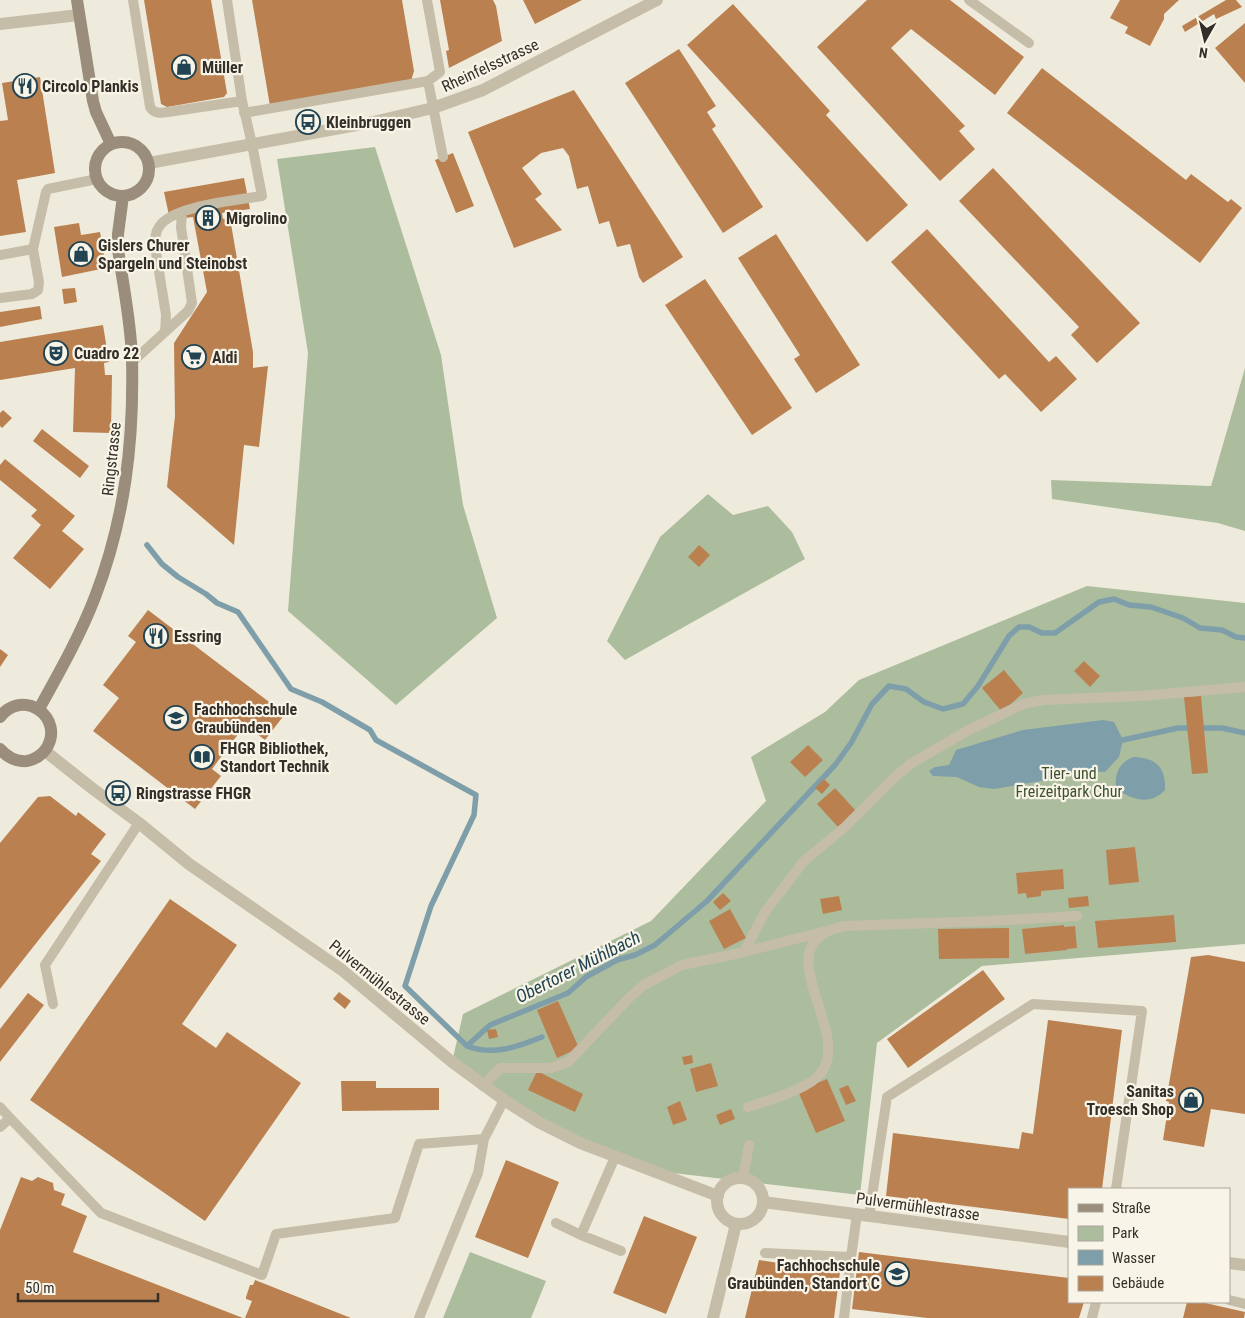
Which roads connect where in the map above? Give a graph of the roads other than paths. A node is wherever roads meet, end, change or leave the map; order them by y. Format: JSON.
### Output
{"nodes":[{"id":1,"x":77,"y":0,"type":"edge"},
{"id":2,"x":133,"y":0,"type":"edge"},
{"id":3,"x":227,"y":0,"type":"edge"},
{"id":4,"x":427,"y":0,"type":"edge"},
{"id":5,"x":656,"y":0,"type":"edge"},
{"id":6,"x":969,"y":0,"type":"edge"},
{"id":7,"x":79,"y":15,"type":"junction"},
{"id":8,"x":0,"y":24,"type":"edge"},
{"id":9,"x":1029,"y":43,"type":"dead end"},
{"id":10,"x":428,"y":81,"type":"junction"},
{"id":11,"x":242,"y":101,"type":"junction"},
{"id":12,"x":433,"y":108,"type":"junction"},
{"id":13,"x":244,"y":113,"type":"junction"},
{"id":14,"x":111,"y":144,"type":"junction"},
{"id":15,"x":252,"y":144,"type":"junction"},
{"id":16,"x":443,"y":157,"type":"dead end"},
{"id":17,"x":149,"y":163,"type":"junction"},
{"id":18,"x":97,"y":179,"type":"junction"},
{"id":19,"x":123,"y":196,"type":"junction"},
{"id":20,"x":182,"y":213,"type":"junction"},
{"id":21,"x":33,"y":249,"type":"junction"},
{"id":22,"x":0,"y":254,"type":"edge"},
{"id":23,"x":0,"y":298,"type":"edge"},
{"id":24,"x":165,"y":332,"type":"junction"},
{"id":25,"x":132,"y":362,"type":"junction"},
{"id":26,"x":1245,"y":687,"type":"edge"},
{"id":27,"x":39,"y":709,"type":"junction"},
{"id":28,"x":0,"y":717,"type":"edge"},
{"id":29,"x":45,"y":751,"type":"junction"},
{"id":30,"x":4,"y":753,"type":"edge"},
{"id":31,"x":0,"y":768,"type":"edge"},
{"id":32,"x":139,"y":822,"type":"junction"},
{"id":33,"x":1077,"y":916,"type":"dead end"},
{"id":34,"x":826,"y":931,"type":"junction"},
{"id":35,"x":744,"y":952,"type":"junction"},
{"id":36,"x":53,"y":1004,"type":"dead end"},
{"id":37,"x":483,"y":1086,"type":"junction"},
{"id":38,"x":504,"y":1100,"type":"junction"},
{"id":39,"x":0,"y":1107,"type":"edge"},
{"id":40,"x":748,"y":1107,"type":"dead end"},
{"id":41,"x":10,"y":1118,"type":"junction"},
{"id":42,"x":0,"y":1127,"type":"edge"},
{"id":43,"x":484,"y":1139,"type":"junction"},
{"id":44,"x":750,"y":1145,"type":"dead end"},
{"id":45,"x":615,"y":1157,"type":"junction"},
{"id":46,"x":743,"y":1178,"type":"junction"},
{"id":47,"x":1116,"y":1188,"type":"edge"},
{"id":48,"x":718,"y":1196,"type":"junction"},
{"id":49,"x":763,"y":1202,"type":"junction"},
{"id":50,"x":863,"y":1215,"type":"junction"},
{"id":51,"x":556,"y":1223,"type":"dead end"},
{"id":52,"x":736,"y":1224,"type":"junction"},
{"id":53,"x":581,"y":1235,"type":"junction"},
{"id":54,"x":1068,"y":1242,"type":"edge"},
{"id":55,"x":620,"y":1251,"type":"dead end"},
{"id":56,"x":765,"y":1253,"type":"dead end"},
{"id":57,"x":851,"y":1257,"type":"junction"},
{"id":58,"x":1230,"y":1263,"type":"edge"},
{"id":59,"x":1245,"y":1265,"type":"edge"},
{"id":60,"x":1230,"y":1300,"type":"edge"},
{"id":61,"x":1096,"y":1303,"type":"edge"},
{"id":62,"x":1245,"y":1304,"type":"edge"},
{"id":63,"x":420,"y":1318,"type":"edge"},
{"id":64,"x":713,"y":1318,"type":"edge"},
{"id":65,"x":844,"y":1318,"type":"edge"},
{"id":66,"x":1092,"y":1318,"type":"edge"}],
"edges":[{"from":1,"to":7,"type":"main road"},
{"from":2,"to":11,"type":"lane"},
{"from":3,"to":11,"type":"lane"},
{"from":4,"to":10,"type":"lane"},
{"from":5,"to":12,"type":"street","name":"Rheinfelsstrasse"},
{"from":6,"to":9,"type":"lane"},
{"from":7,"to":8,"type":"street"},
{"from":7,"to":14,"type":"main road"},
{"from":10,"to":12,"type":"lane"},
{"from":10,"to":13,"type":"lane"},
{"from":11,"to":13,"type":"lane"},
{"from":12,"to":15,"type":"street","name":"Rheinfelsstrasse"},
{"from":12,"to":16,"type":"lane"},
{"from":13,"to":15,"type":"lane"},
{"from":14,"to":17,"type":"main road"},
{"from":14,"to":18,"type":"main road"},
{"from":15,"to":17,"type":"street","name":"Rheinfelsstrasse"},
{"from":15,"to":20,"type":"lane"},
{"from":17,"to":19,"type":"main road"},
{"from":18,"to":19,"type":"main road"},
{"from":18,"to":21,"type":"lane"},
{"from":19,"to":25,"type":"main road","name":"Ringstrasse"},
{"from":20,"to":24,"type":"lane"},
{"from":20,"to":24,"type":"lane"},
{"from":21,"to":22,"type":"lane"},
{"from":21,"to":23,"type":"lane"},
{"from":24,"to":25,"type":"lane"},
{"from":25,"to":27,"type":"main road","name":"Ringstrasse"},
{"from":26,"to":35,"type":"lane"},
{"from":27,"to":28,"type":"main road"},
{"from":27,"to":29,"type":"main road"},
{"from":29,"to":30,"type":"main road"},
{"from":29,"to":32,"type":"street","name":"Pulvermühlestrasse"},
{"from":30,"to":31,"type":"main road"},
{"from":32,"to":36,"type":"lane"},
{"from":32,"to":37,"type":"street","name":"Pulvermühlestrasse"},
{"from":33,"to":34,"type":"lane"},
{"from":34,"to":35,"type":"lane"},
{"from":34,"to":40,"type":"lane"},
{"from":35,"to":37,"type":"lane"},
{"from":37,"to":38,"type":"street","name":"Pulvermühlestrasse"},
{"from":38,"to":43,"type":"lane"},
{"from":38,"to":45,"type":"street","name":"Pulvermühlestrasse"},
{"from":39,"to":41,"type":"lane"},
{"from":41,"to":42,"type":"lane"},
{"from":41,"to":43,"type":"lane"},
{"from":43,"to":63,"type":"lane"},
{"from":44,"to":46,"type":"lane"},
{"from":45,"to":48,"type":"street","name":"Pulvermühlestrasse"},
{"from":45,"to":53,"type":"lane"},
{"from":46,"to":48,"type":"street"},
{"from":46,"to":49,"type":"street"},
{"from":47,"to":50,"type":"lane"},
{"from":48,"to":52,"type":"street"},
{"from":49,"to":50,"type":"street","name":"Pulvermühlestrasse"},
{"from":49,"to":52,"type":"street"},
{"from":50,"to":54,"type":"street","name":"Pulvermühlestrasse"},
{"from":50,"to":57,"type":"lane"},
{"from":51,"to":53,"type":"lane"},
{"from":52,"to":64,"type":"street"},
{"from":53,"to":55,"type":"lane"},
{"from":56,"to":57,"type":"lane"},
{"from":57,"to":65,"type":"lane"},
{"from":58,"to":59,"type":"street"},
{"from":60,"to":62,"type":"lane"},
{"from":61,"to":66,"type":"lane"}]}
